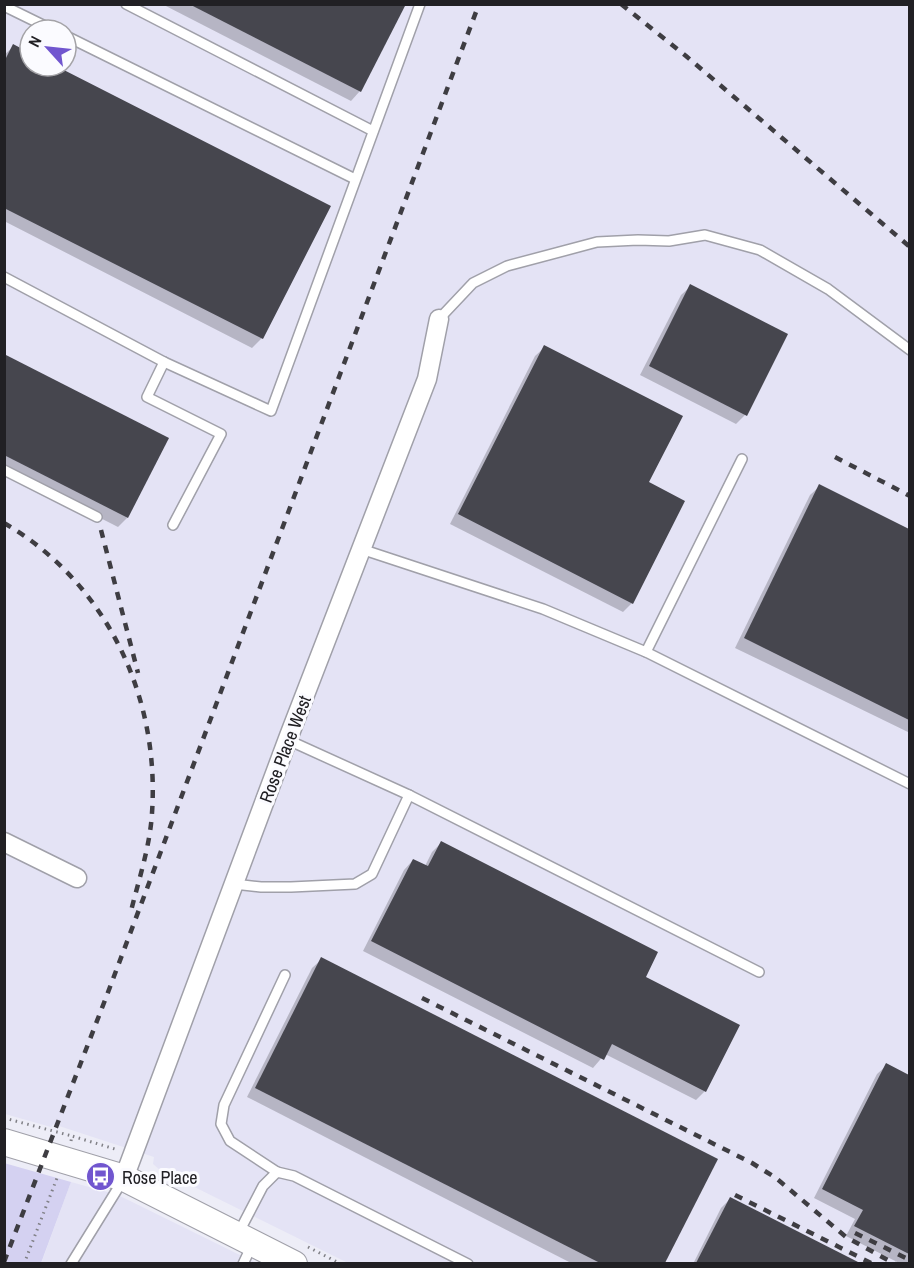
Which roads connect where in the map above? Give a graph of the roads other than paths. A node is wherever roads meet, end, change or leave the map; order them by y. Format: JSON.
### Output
{"nodes":[{"id":1,"x":126,"y":4,"type":"edge"},
{"id":2,"x":420,"y":4,"type":"edge"},
{"id":3,"x":4,"y":6,"type":"edge"},
{"id":4,"x":28,"y":18,"type":"edge"},
{"id":5,"x":78,"y":42,"type":"edge"},
{"id":6,"x":373,"y":131,"type":"junction"},
{"id":7,"x":355,"y":179,"type":"junction"},
{"id":8,"x":4,"y":277,"type":"edge"},
{"id":9,"x":439,"y":319,"type":"joint"},
{"id":10,"x":909,"y":350,"type":"edge"},
{"id":11,"x":164,"y":362,"type":"junction"},
{"id":12,"x":742,"y":459,"type":"dead end"},
{"id":13,"x":4,"y":470,"type":"edge"},
{"id":14,"x":97,"y":517,"type":"dead end"},
{"id":15,"x":173,"y":525,"type":"dead end"},
{"id":16,"x":361,"y":549,"type":"junction"},
{"id":17,"x":646,"y":652,"type":"junction"},
{"id":18,"x":288,"y":740,"type":"junction"},
{"id":19,"x":909,"y":784,"type":"edge"},
{"id":20,"x":410,"y":795,"type":"junction"},
{"id":21,"x":4,"y":842,"type":"edge"},
{"id":22,"x":77,"y":878,"type":"dead end"},
{"id":23,"x":234,"y":884,"type":"junction"},
{"id":24,"x":759,"y":972,"type":"dead end"},
{"id":25,"x":285,"y":975,"type":"dead end"},
{"id":26,"x":4,"y":1142,"type":"edge"},
{"id":27,"x":277,"y":1172,"type":"junction"},
{"id":28,"x":124,"y":1178,"type":"junction"},
{"id":29,"x":245,"y":1247,"type":"edge"},
{"id":30,"x":71,"y":1263,"type":"edge"},
{"id":31,"x":294,"y":1263,"type":"edge"},
{"id":32,"x":468,"y":1263,"type":"edge"}],
"edges":[{"from":1,"to":6,"type":"lane"},
{"from":2,"to":6,"type":"lane"},
{"from":3,"to":4,"type":"lane"},
{"from":5,"to":7,"type":"lane"},
{"from":6,"to":7,"type":"lane"},
{"from":7,"to":11,"type":"lane"},
{"from":8,"to":11,"type":"lane"},
{"from":9,"to":10,"type":"lane"},
{"from":9,"to":16,"type":"street","name":"Rose Place West"},
{"from":11,"to":15,"type":"lane"},
{"from":12,"to":17,"type":"lane"},
{"from":13,"to":14,"type":"lane"},
{"from":16,"to":17,"type":"lane"},
{"from":16,"to":18,"type":"street","name":"Rose Place West"},
{"from":17,"to":19,"type":"lane"},
{"from":18,"to":20,"type":"lane"},
{"from":18,"to":23,"type":"street","name":"Rose Place West"},
{"from":20,"to":23,"type":"lane"},
{"from":20,"to":24,"type":"lane"},
{"from":21,"to":22,"type":"street"},
{"from":23,"to":28,"type":"street","name":"Rose Place West"},
{"from":25,"to":27,"type":"lane"},
{"from":26,"to":28,"type":"street"},
{"from":27,"to":29,"type":"lane"},
{"from":27,"to":32,"type":"lane"},
{"from":28,"to":29,"type":"street"},
{"from":28,"to":30,"type":"lane"},
{"from":29,"to":31,"type":"street"}]}
